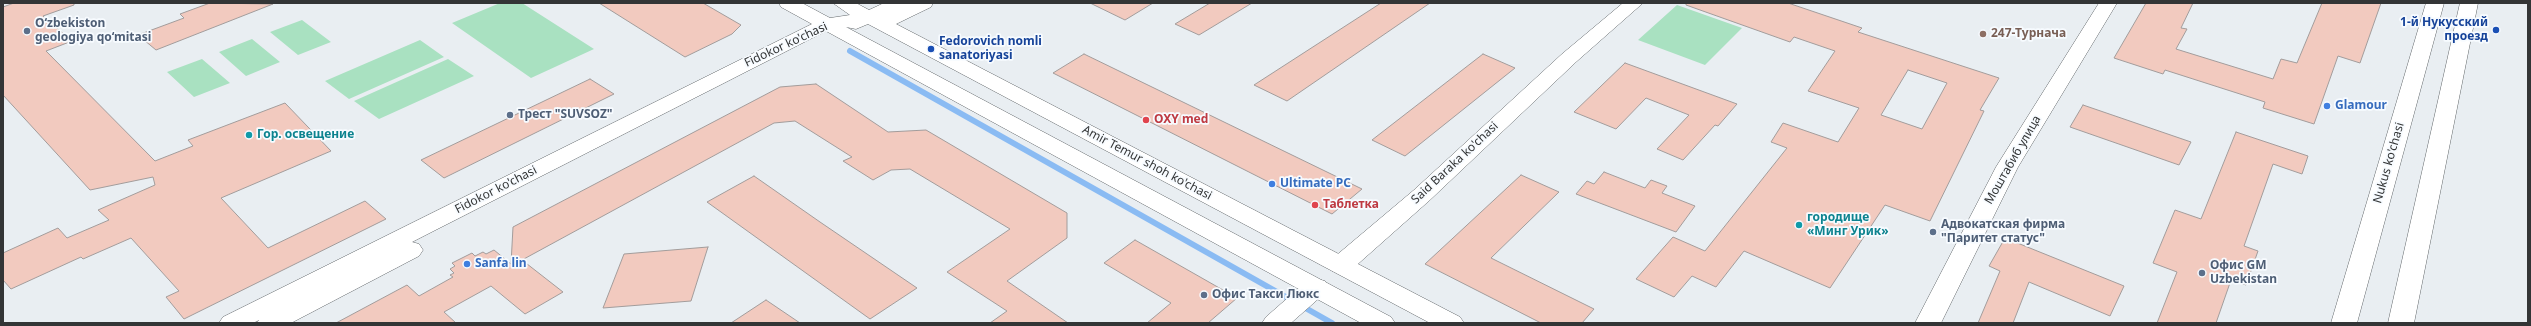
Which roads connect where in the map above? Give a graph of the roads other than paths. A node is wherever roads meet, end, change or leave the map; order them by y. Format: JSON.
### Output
{"nodes":[{"id":1,"x":788,"y":3,"type":"edge"},
{"id":2,"x":842,"y":3,"type":"edge"},
{"id":3,"x":899,"y":3,"type":"edge"},
{"id":4,"x":924,"y":3,"type":"edge"},
{"id":5,"x":1634,"y":3,"type":"edge"},
{"id":6,"x":2108,"y":3,"type":"edge"},
{"id":7,"x":2435,"y":3,"type":"edge"},
{"id":8,"x":2469,"y":3,"type":"edge"},
{"id":9,"x":876,"y":20,"type":"junction"},
{"id":10,"x":832,"y":27,"type":"junction"},
{"id":11,"x":1340,"y":265,"type":"junction"},
{"id":12,"x":1316,"y":287,"type":"junction"},
{"id":13,"x":232,"y":323,"type":"edge"},
{"id":14,"x":270,"y":323,"type":"edge"},
{"id":15,"x":1275,"y":323,"type":"edge"},
{"id":16,"x":1382,"y":323,"type":"edge"},
{"id":17,"x":1451,"y":323,"type":"edge"},
{"id":18,"x":1928,"y":323,"type":"edge"},
{"id":19,"x":2344,"y":323,"type":"edge"},
{"id":20,"x":2401,"y":323,"type":"edge"}],
"edges":[{"from":1,"to":10,"type":"main road"},
{"from":2,"to":9,"type":"main road","name":"Amir Temur shoh ko'chasi"},
{"from":3,"to":9,"type":"main road"},
{"from":4,"to":9,"type":"main road"},
{"from":5,"to":11,"type":"main road","name":"Said Baraka ko'chasi"},
{"from":6,"to":18,"type":"main road","name":"Моштабиб улица"},
{"from":7,"to":19,"type":"main road","name":"Nukus ko'chasi"},
{"from":8,"to":20,"type":"main road"},
{"from":9,"to":10,"type":"main road"},
{"from":9,"to":11,"type":"main road","name":"Amir Temur shoh ko'chasi"},
{"from":10,"to":12,"type":"main road"},
{"from":10,"to":13,"type":"main road","name":"Fidokor ko'chasi"},
{"from":10,"to":14,"type":"main road","name":"Fidokor ko'chasi"},
{"from":11,"to":12,"type":"main road","name":"Said Baraka ko'chasi"},
{"from":11,"to":17,"type":"main road","name":"Amir Temur shoh ko'chasi"},
{"from":12,"to":15,"type":"main road","name":"Said Baraka ko'chasi"},
{"from":12,"to":16,"type":"main road"}]}
